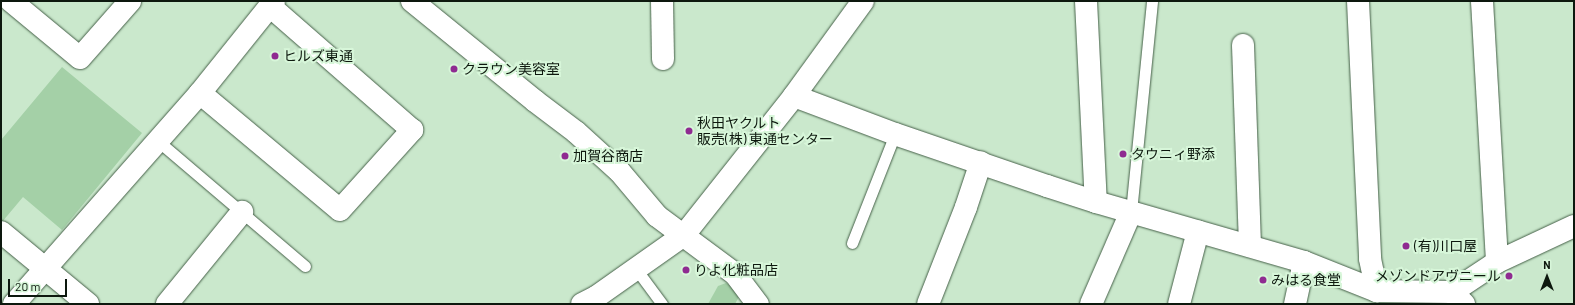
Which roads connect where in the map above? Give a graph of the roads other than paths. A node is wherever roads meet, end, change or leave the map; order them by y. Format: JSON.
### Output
{"nodes":[{"id":1,"x":11,"y":1,"type":"edge"},
{"id":2,"x":130,"y":1,"type":"edge"},
{"id":3,"x":412,"y":1,"type":"edge"},
{"id":4,"x":662,"y":1,"type":"edge"},
{"id":5,"x":864,"y":1,"type":"edge"},
{"id":6,"x":1086,"y":1,"type":"edge"},
{"id":7,"x":1152,"y":1,"type":"edge"},
{"id":8,"x":1358,"y":1,"type":"edge"},
{"id":9,"x":1482,"y":1,"type":"edge"},
{"id":10,"x":272,"y":4,"type":"edge"},
{"id":11,"x":1243,"y":45,"type":"dead end"},
{"id":12,"x":663,"y":59,"type":"dead end"},
{"id":13,"x":200,"y":93,"type":"junction"},
{"id":14,"x":794,"y":96,"type":"junction"},
{"id":15,"x":895,"y":134,"type":"junction"},
{"id":16,"x":158,"y":141,"type":"junction"},
{"id":17,"x":981,"y":162,"type":"junction"},
{"id":18,"x":1096,"y":202,"type":"junction"},
{"id":19,"x":242,"y":212,"type":"junction"},
{"id":20,"x":1131,"y":212,"type":"junction"},
{"id":21,"x":1573,"y":228,"type":"edge"},
{"id":22,"x":1198,"y":231,"type":"junction"},
{"id":23,"x":1,"y":232,"type":"edge"},
{"id":24,"x":684,"y":235,"type":"junction"},
{"id":25,"x":852,"y":243,"type":"dead end"},
{"id":26,"x":1250,"y":246,"type":"junction"},
{"id":27,"x":1304,"y":262,"type":"junction"},
{"id":28,"x":1497,"y":262,"type":"junction"},
{"id":29,"x":305,"y":266,"type":"dead end"},
{"id":30,"x":45,"y":268,"type":"junction"},
{"id":31,"x":636,"y":269,"type":"junction"},
{"id":32,"x":1377,"y":291,"type":"junction"},
{"id":33,"x":1409,"y":298,"type":"edge"},
{"id":34,"x":1458,"y":298,"type":"edge"},
{"id":35,"x":592,"y":302,"type":"edge"},
{"id":36,"x":14,"y":304,"type":"edge"},
{"id":37,"x":88,"y":304,"type":"edge"},
{"id":38,"x":167,"y":304,"type":"edge"},
{"id":39,"x":662,"y":304,"type":"edge"},
{"id":40,"x":758,"y":304,"type":"edge"},
{"id":41,"x":928,"y":304,"type":"edge"},
{"id":42,"x":1091,"y":304,"type":"edge"},
{"id":43,"x":1179,"y":304,"type":"edge"},
{"id":44,"x":1294,"y":304,"type":"edge"}],
"edges":[{"from":1,"to":2,"type":"street"},
{"from":3,"to":24,"type":"street"},
{"from":4,"to":12,"type":"street"},
{"from":5,"to":14,"type":"street"},
{"from":6,"to":18,"type":"street"},
{"from":7,"to":20,"type":"lane"},
{"from":8,"to":32,"type":"street"},
{"from":9,"to":28,"type":"street"},
{"from":10,"to":13,"type":"street"},
{"from":10,"to":13,"type":"street"},
{"from":11,"to":26,"type":"street"},
{"from":13,"to":16,"type":"street"},
{"from":14,"to":15,"type":"street"},
{"from":14,"to":24,"type":"street"},
{"from":15,"to":17,"type":"street"},
{"from":15,"to":25,"type":"lane"},
{"from":16,"to":19,"type":"lane"},
{"from":16,"to":30,"type":"street"},
{"from":17,"to":18,"type":"street"},
{"from":17,"to":41,"type":"street"},
{"from":18,"to":20,"type":"street"},
{"from":19,"to":29,"type":"lane"},
{"from":19,"to":38,"type":"street"},
{"from":20,"to":22,"type":"street"},
{"from":20,"to":42,"type":"street"},
{"from":21,"to":28,"type":"street"},
{"from":22,"to":26,"type":"street"},
{"from":22,"to":43,"type":"street"},
{"from":23,"to":30,"type":"street"},
{"from":24,"to":31,"type":"street"},
{"from":24,"to":40,"type":"street"},
{"from":26,"to":27,"type":"street"},
{"from":27,"to":32,"type":"street"},
{"from":27,"to":44,"type":"street"},
{"from":28,"to":34,"type":"street"},
{"from":30,"to":36,"type":"street"},
{"from":30,"to":37,"type":"street"},
{"from":31,"to":35,"type":"street"},
{"from":31,"to":39,"type":"lane"},
{"from":32,"to":33,"type":"street"},
{"from":33,"to":34,"type":"street"}]}
